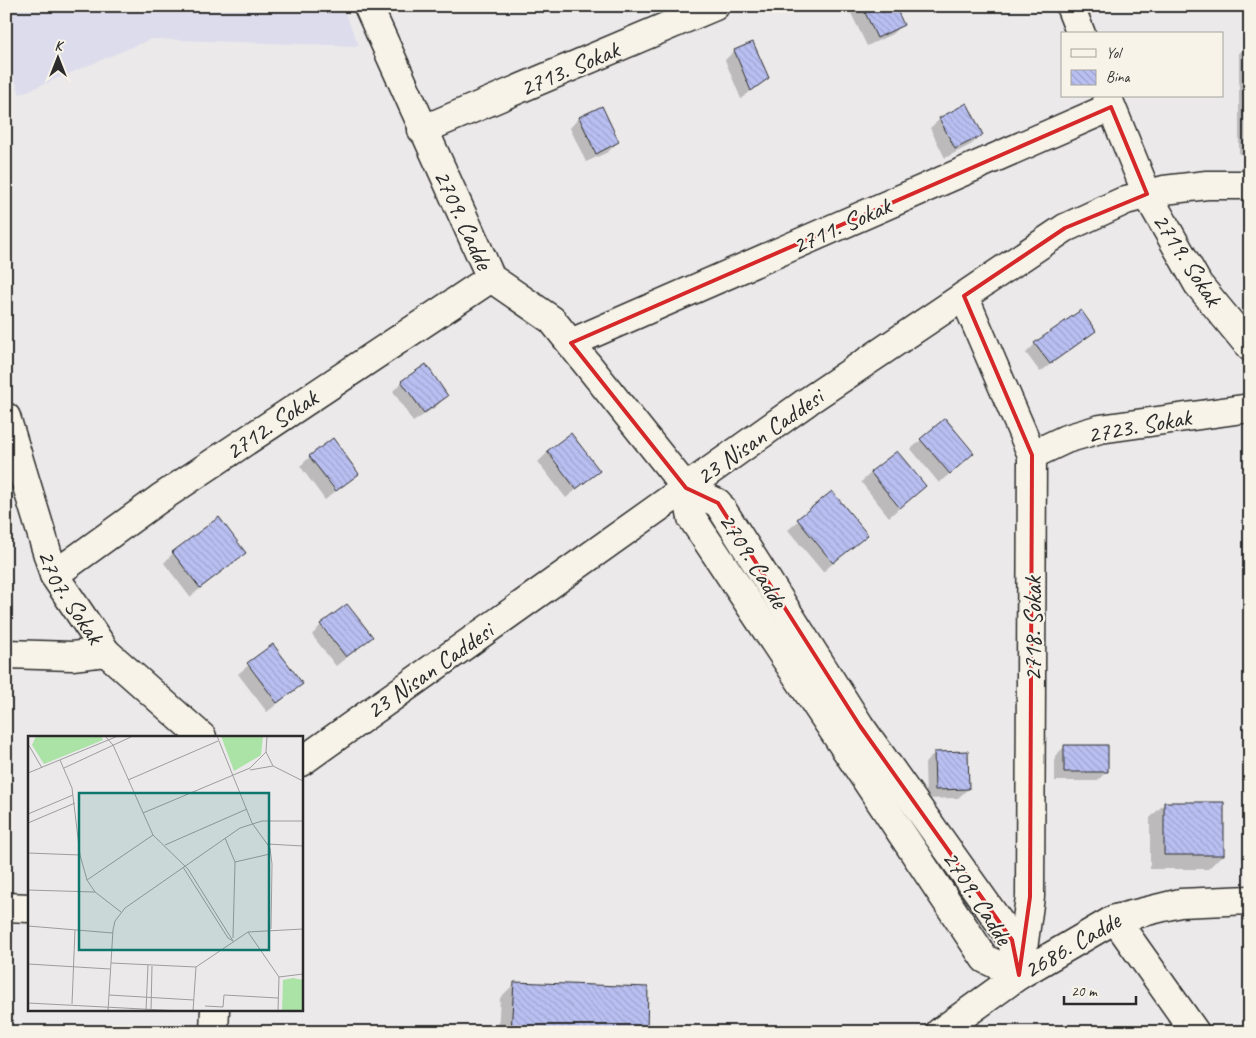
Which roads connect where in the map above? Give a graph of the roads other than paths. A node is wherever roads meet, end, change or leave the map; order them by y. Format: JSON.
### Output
{"nodes":[{"id":1,"x":368,"y":6,"type":"edge"},
{"id":2,"x":715,"y":6,"type":"edge"},
{"id":3,"x":1070,"y":6,"type":"edge"},
{"id":4,"x":1080,"y":32,"type":"edge"},
{"id":5,"x":1109,"y":102,"type":"edge"},
{"id":6,"x":422,"y":130,"type":"junction"},
{"id":7,"x":1250,"y":185,"type":"edge"},
{"id":8,"x":1147,"y":194,"type":"junction"},
{"id":9,"x":491,"y":278,"type":"junction"},
{"id":10,"x":964,"y":296,"type":"junction"},
{"id":11,"x":1247,"y":340,"type":"edge"},
{"id":12,"x":570,"y":343,"type":"junction"},
{"id":13,"x":1250,"y":408,"type":"edge"},
{"id":14,"x":6,"y":417,"type":"edge"},
{"id":15,"x":1032,"y":455,"type":"junction"},
{"id":16,"x":686,"y":488,"type":"junction"},
{"id":17,"x":54,"y":575,"type":"junction"},
{"id":18,"x":106,"y":652,"type":"junction"},
{"id":19,"x":6,"y":654,"type":"edge"},
{"id":20,"x":201,"y":736,"type":"edge"},
{"id":21,"x":302,"y":761,"type":"edge"},
{"id":22,"x":1250,"y":900,"type":"edge"},
{"id":23,"x":6,"y":908,"type":"edge"},
{"id":24,"x":28,"y":908,"type":"edge"},
{"id":25,"x":1115,"y":919,"type":"junction"},
{"id":26,"x":1019,"y":975,"type":"junction"},
{"id":27,"x":215,"y":1010,"type":"edge"},
{"id":28,"x":214,"y":1032,"type":"edge"},
{"id":29,"x":940,"y":1032,"type":"edge"},
{"id":30,"x":1195,"y":1032,"type":"edge"}],
"edges":[{"from":1,"to":6,"type":"street","name":"2709. Cadde"},
{"from":2,"to":6,"type":"street","name":"2713. Sokak"},
{"from":3,"to":4,"type":"street"},
{"from":5,"to":8,"type":"street","name":"2719. Sokak"},
{"from":5,"to":12,"type":"street","name":"2711. Sokak"},
{"from":6,"to":9,"type":"street","name":"2709. Cadde"},
{"from":7,"to":8,"type":"street","name":"23 Nisan Caddesi"},
{"from":8,"to":10,"type":"street","name":"23 Nisan Caddesi"},
{"from":8,"to":11,"type":"street","name":"2719. Sokak"},
{"from":9,"to":12,"type":"street","name":"2709. Cadde"},
{"from":9,"to":17,"type":"street","name":"2712. Sokak"},
{"from":10,"to":15,"type":"street","name":"2718. Sokak"},
{"from":10,"to":16,"type":"street","name":"23 Nisan Caddesi"},
{"from":12,"to":16,"type":"street","name":"2709. Cadde"},
{"from":13,"to":15,"type":"street","name":"2723. Sokak"},
{"from":14,"to":17,"type":"street","name":"2707. Sokak"},
{"from":15,"to":26,"type":"street","name":"2718. Sokak"},
{"from":16,"to":21,"type":"street","name":"23 Nisan Caddesi"},
{"from":16,"to":26,"type":"street","name":"2709. Cadde"},
{"from":17,"to":18,"type":"street","name":"2707. Sokak"},
{"from":18,"to":19,"type":"street"},
{"from":18,"to":20,"type":"street","name":"2707. Sokak"},
{"from":22,"to":25,"type":"street","name":"2686. Cadde"},
{"from":23,"to":24,"type":"street"},
{"from":25,"to":26,"type":"street","name":"2686. Cadde"},
{"from":25,"to":30,"type":"street"},
{"from":26,"to":29,"type":"street","name":"2686. Cadde"},
{"from":27,"to":28,"type":"street"}]}
